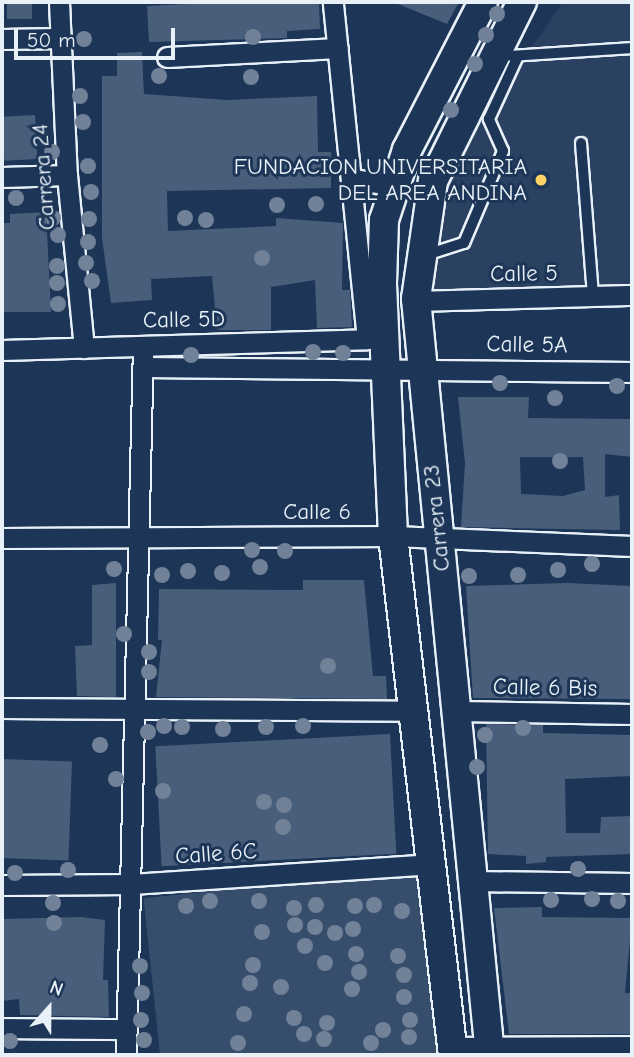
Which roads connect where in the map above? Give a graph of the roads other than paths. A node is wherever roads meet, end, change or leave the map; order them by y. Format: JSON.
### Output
{"nodes":[{"id":1,"x":59,"y":2,"type":"edge"},
{"id":2,"x":332,"y":2,"type":"edge"},
{"id":3,"x":483,"y":2,"type":"edge"},
{"id":4,"x":522,"y":2,"type":"edge"},
{"id":5,"x":60,"y":38,"type":"junction"},
{"id":6,"x":2,"y":39,"type":"edge"},
{"id":7,"x":338,"y":48,"type":"junction"},
{"id":8,"x":632,"y":48,"type":"edge"},
{"id":9,"x":506,"y":55,"type":"junction"},
{"id":10,"x":167,"y":57,"type":"dead end"},
{"id":11,"x":476,"y":118,"type":"junction"},
{"id":12,"x":581,"y":143,"type":"dead end"},
{"id":13,"x":67,"y":175,"type":"junction"},
{"id":14,"x":2,"y":177,"type":"edge"},
{"id":15,"x":353,"y":179,"type":"junction"},
{"id":16,"x":396,"y":186,"type":"junction"},
{"id":17,"x":420,"y":257,"type":"junction"},
{"id":18,"x":632,"y":295,"type":"edge"},
{"id":19,"x":593,"y":297,"type":"junction"},
{"id":20,"x":416,"y":301,"type":"junction"},
{"id":21,"x":143,"y":346,"type":"junction"},
{"id":22,"x":84,"y":348,"type":"junction"},
{"id":23,"x":2,"y":350,"type":"edge"},
{"id":24,"x":144,"y":366,"type":"junction"},
{"id":25,"x":387,"y":366,"type":"junction"},
{"id":26,"x":421,"y":367,"type":"junction"},
{"id":27,"x":632,"y":372,"type":"edge"},
{"id":28,"x":393,"y":536,"type":"junction"},
{"id":29,"x":138,"y":537,"type":"junction"},
{"id":30,"x":2,"y":538,"type":"edge"},
{"id":31,"x":439,"y":539,"type":"junction"},
{"id":32,"x":632,"y":547,"type":"edge"},
{"id":33,"x":2,"y":708,"type":"edge"},
{"id":34,"x":135,"y":708,"type":"junction"},
{"id":35,"x":413,"y":711,"type":"junction"},
{"id":36,"x":457,"y":711,"type":"junction"},
{"id":37,"x":632,"y":714,"type":"edge"},
{"id":38,"x":433,"y":864,"type":"junction"},
{"id":39,"x":471,"y":881,"type":"junction"},
{"id":40,"x":632,"y":883,"type":"edge"},
{"id":41,"x":2,"y":884,"type":"edge"},
{"id":42,"x":131,"y":884,"type":"junction"},
{"id":43,"x":2,"y":1028,"type":"edge"},
{"id":44,"x":126,"y":1029,"type":"junction"},
{"id":45,"x":632,"y":1046,"type":"edge"},
{"id":46,"x":453,"y":1051,"type":"edge"},
{"id":47,"x":489,"y":1051,"type":"edge"},
{"id":48,"x":126,"y":1055,"type":"edge"}],
"edges":[{"from":1,"to":5,"type":"street","name":"Carrera 24"},
{"from":2,"to":7,"type":"street"},
{"from":3,"to":16,"type":"main road","name":"Carrera 23"},
{"from":4,"to":9,"type":"main road","name":"Carrera 23"},
{"from":5,"to":6,"type":"street"},
{"from":5,"to":13,"type":"street","name":"Carrera 24"},
{"from":7,"to":10,"type":"street"},
{"from":7,"to":15,"type":"street"},
{"from":8,"to":9,"type":"lane"},
{"from":9,"to":11,"type":"main road","name":"Carrera 23"},
{"from":11,"to":17,"type":"main road","name":"Carrera 23"},
{"from":11,"to":17,"type":"lane"},
{"from":12,"to":19,"type":"lane"},
{"from":13,"to":14,"type":"street"},
{"from":13,"to":22,"type":"street","name":"Carrera 24"},
{"from":15,"to":16,"type":"street"},
{"from":15,"to":21,"type":"street","name":"Calle 5D"},
{"from":16,"to":25,"type":"main road","name":"Carrera 23"},
{"from":17,"to":20,"type":"main road","name":"Carrera 23"},
{"from":18,"to":19,"type":"street","name":"Calle 5"},
{"from":19,"to":20,"type":"street","name":"Calle 5"},
{"from":20,"to":26,"type":"main road","name":"Carrera 23"},
{"from":21,"to":22,"type":"street","name":"Calle 5D"},
{"from":21,"to":24,"type":"street"},
{"from":22,"to":23,"type":"street","name":"Calle 5D"},
{"from":24,"to":25,"type":"street","name":"Calle 5A"},
{"from":24,"to":29,"type":"street"},
{"from":25,"to":26,"type":"street","name":"Calle 5A"},
{"from":25,"to":28,"type":"main road","name":"Carrera 23"},
{"from":26,"to":27,"type":"street","name":"Calle 5A"},
{"from":26,"to":31,"type":"main road","name":"Carrera 23"},
{"from":28,"to":29,"type":"street","name":"Calle 6"},
{"from":28,"to":31,"type":"street","name":"Calle 6"},
{"from":28,"to":35,"type":"main road","name":"Carrera 23"},
{"from":29,"to":30,"type":"street","name":"Calle 6"},
{"from":29,"to":34,"type":"street"},
{"from":31,"to":32,"type":"street","name":"Calle 6"},
{"from":31,"to":36,"type":"main road","name":"Carrera 23"},
{"from":33,"to":34,"type":"street"},
{"from":34,"to":35,"type":"street"},
{"from":34,"to":42,"type":"street"},
{"from":35,"to":38,"type":"main road","name":"Carrera 23"},
{"from":36,"to":37,"type":"street","name":"Calle 6 Bis"},
{"from":36,"to":39,"type":"main road","name":"Carrera 23"},
{"from":38,"to":42,"type":"street","name":"Calle 6C"},
{"from":38,"to":46,"type":"main road","name":"Carrera 23"},
{"from":39,"to":40,"type":"street"},
{"from":39,"to":47,"type":"main road","name":"Carrera 23"},
{"from":41,"to":42,"type":"street","name":"Calle 6C"},
{"from":42,"to":44,"type":"street"},
{"from":43,"to":44,"type":"street"},
{"from":44,"to":48,"type":"street"},
{"from":45,"to":47,"type":"street"},
{"from":46,"to":47,"type":"street"}]}
